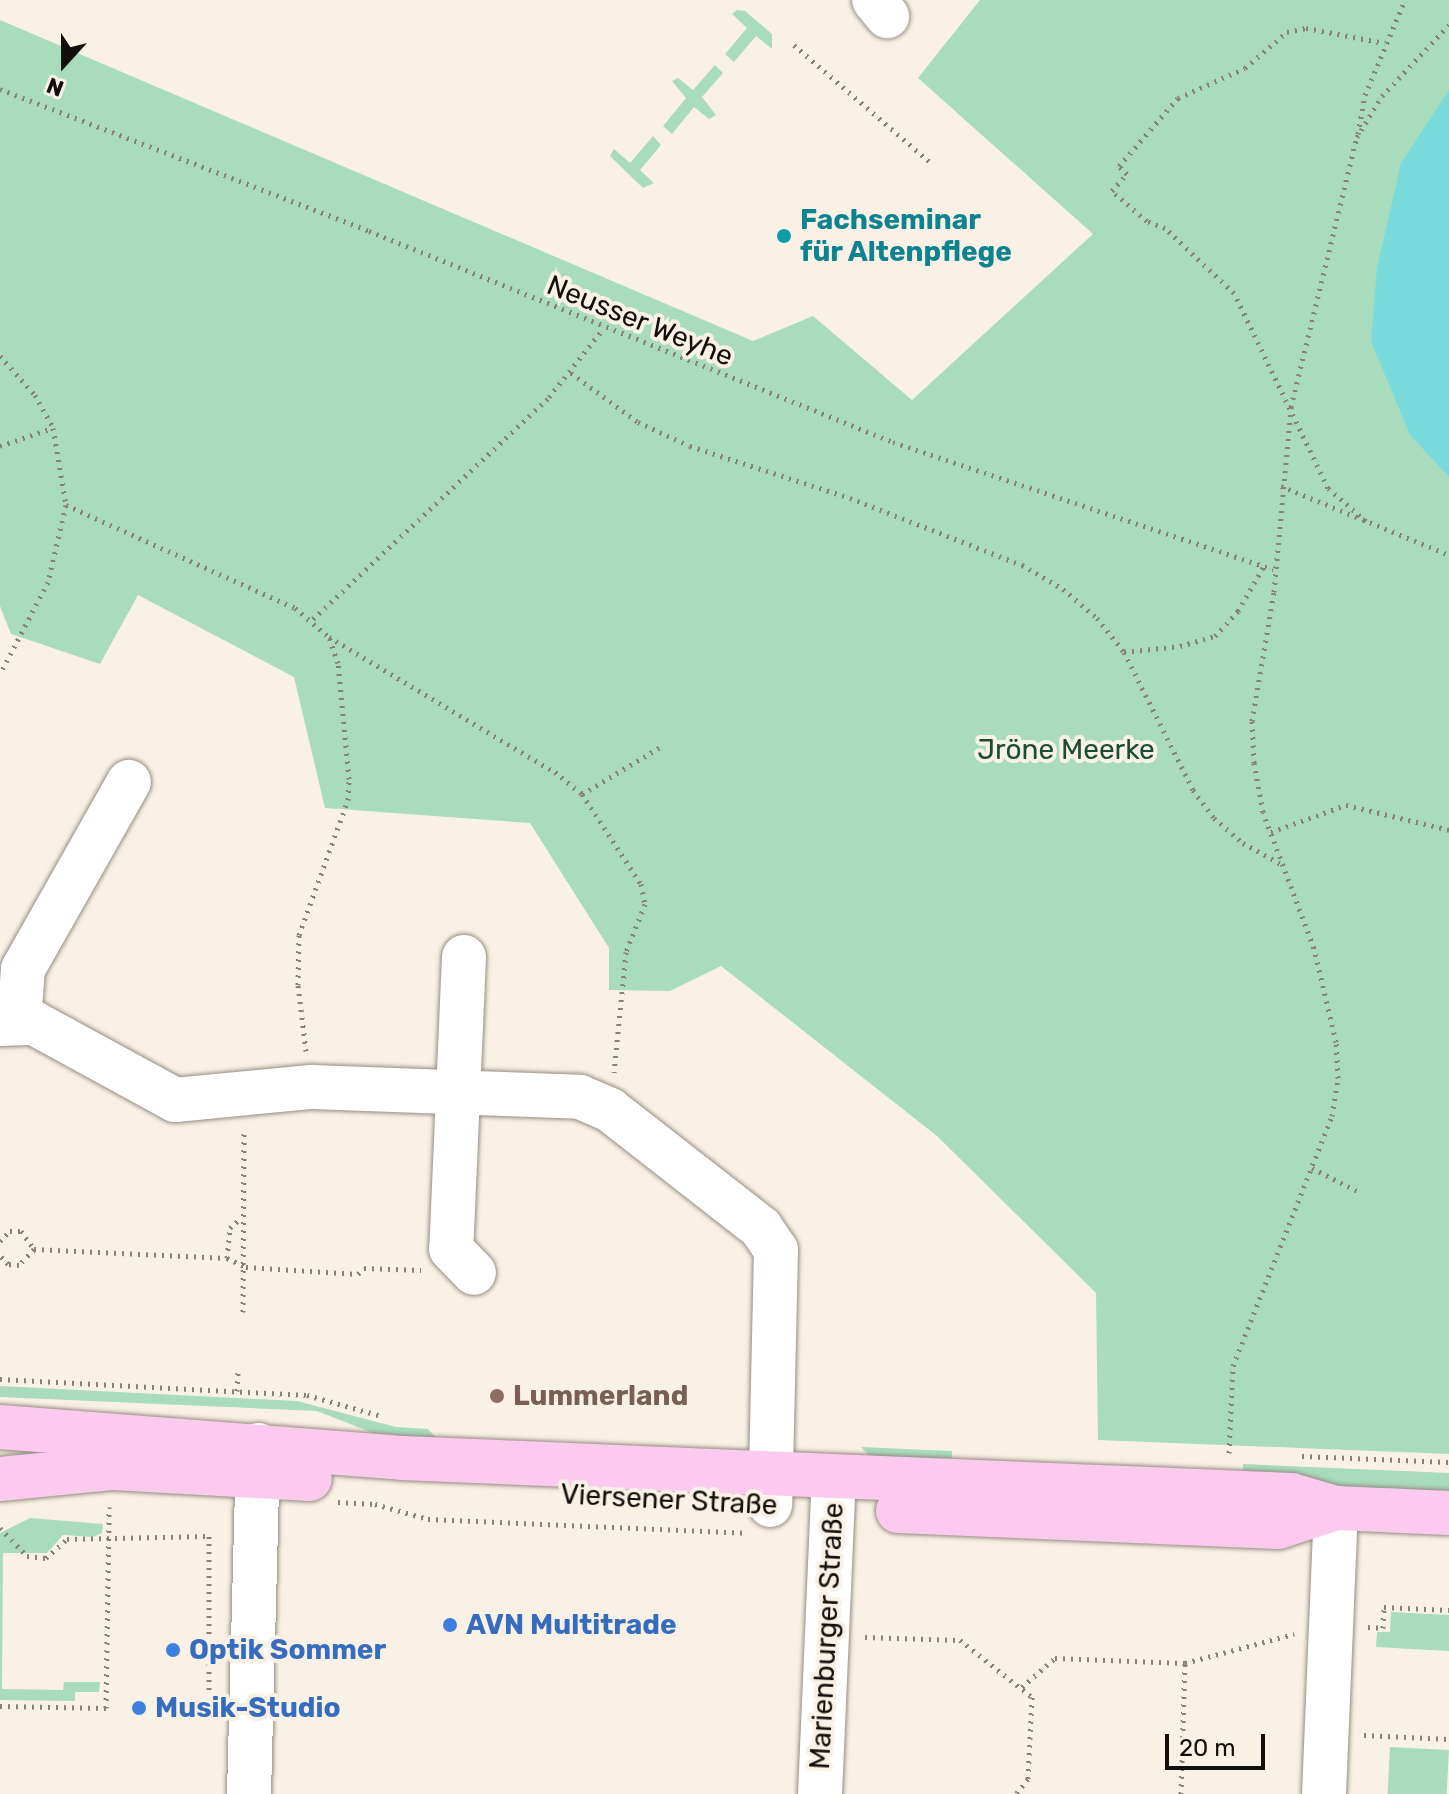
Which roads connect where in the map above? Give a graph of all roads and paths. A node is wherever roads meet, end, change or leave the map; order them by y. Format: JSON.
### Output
{"nodes":[{"id":1,"x":1405,"y":0,"type":"edge"},
{"id":2,"x":1449,"y":25,"type":"edge"},
{"id":3,"x":1385,"y":43,"type":"junction"},
{"id":4,"x":794,"y":45,"type":"dead end"},
{"id":5,"x":0,"y":89,"type":"edge"},
{"id":6,"x":1357,"y":137,"type":"junction"},
{"id":7,"x":931,"y":163,"type":"dead end"},
{"id":8,"x":603,"y":329,"type":"junction"},
{"id":9,"x":0,"y":356,"type":"edge"},
{"id":10,"x":571,"y":373,"type":"junction"},
{"id":11,"x":1291,"y":407,"type":"junction"},
{"id":12,"x":53,"y":428,"type":"junction"},
{"id":13,"x":0,"y":446,"type":"edge"},
{"id":14,"x":1281,"y":486,"type":"junction"},
{"id":15,"x":66,"y":505,"type":"junction"},
{"id":16,"x":1366,"y":521,"type":"junction"},
{"id":17,"x":1449,"y":555,"type":"edge"},
{"id":18,"x":1264,"y":566,"type":"junction"},
{"id":19,"x":1273,"y":569,"type":"junction"},
{"id":20,"x":313,"y":619,"type":"junction"},
{"id":21,"x":329,"y":637,"type":"junction"},
{"id":22,"x":1124,"y":652,"type":"junction"},
{"id":23,"x":0,"y":674,"type":"edge"},
{"id":24,"x":662,"y":746,"type":"dead end"},
{"id":25,"x":129,"y":782,"type":"dead end"},
{"id":26,"x":582,"y":794,"type":"junction"},
{"id":27,"x":1449,"y":830,"type":"edge"},
{"id":28,"x":1271,"y":832,"type":"junction"},
{"id":29,"x":1282,"y":865,"type":"junction"},
{"id":30,"x":464,"y":957,"type":"dead end"},
{"id":31,"x":9,"y":1022,"type":"edge"},
{"id":32,"x":311,"y":1087,"type":"junction"},
{"id":33,"x":459,"y":1093,"type":"junction"},
{"id":34,"x":246,"y":1095,"type":"junction"},
{"id":35,"x":610,"y":1110,"type":"junction"},
{"id":36,"x":1312,"y":1168,"type":"junction"},
{"id":37,"x":1359,"y":1192,"type":"dead end"},
{"id":38,"x":241,"y":1218,"type":"junction"},
{"id":39,"x":0,"y":1241,"type":"edge"},
{"id":40,"x":34,"y":1249,"type":"junction"},
{"id":41,"x":227,"y":1258,"type":"junction"},
{"id":42,"x":1,"y":1260,"type":"edge"},
{"id":43,"x":462,"y":1261,"type":"joint"},
{"id":44,"x":246,"y":1267,"type":"junction"},
{"id":45,"x":243,"y":1312,"type":"dead end"},
{"id":46,"x":238,"y":1371,"type":"dead end"},
{"id":47,"x":0,"y":1379,"type":"edge"},
{"id":48,"x":237,"y":1391,"type":"junction"},
{"id":49,"x":389,"y":1417,"type":"dead end"},
{"id":50,"x":0,"y":1427,"type":"edge"},
{"id":51,"x":1214,"y":1452,"type":"dead end"},
{"id":52,"x":1229,"y":1453,"type":"junction"},
{"id":53,"x":1245,"y":1453,"type":"dead end"},
{"id":54,"x":1292,"y":1455,"type":"dead end"},
{"id":55,"x":258,"y":1461,"type":"junction"},
{"id":56,"x":1449,"y":1462,"type":"edge"},
{"id":57,"x":0,"y":1479,"type":"edge"},
{"id":58,"x":834,"y":1493,"type":"junction"},
{"id":59,"x":331,"y":1502,"type":"dead end"},
{"id":60,"x":765,"y":1504,"type":"junction"},
{"id":61,"x":95,"y":1506,"type":"dead end"},
{"id":62,"x":109,"y":1507,"type":"junction"},
{"id":63,"x":124,"y":1507,"type":"dead end"},
{"id":64,"x":1336,"y":1508,"type":"junction"},
{"id":65,"x":1449,"y":1513,"type":"edge"},
{"id":66,"x":0,"y":1528,"type":"edge"},
{"id":67,"x":108,"y":1540,"type":"junction"},
{"id":68,"x":1449,"y":1610,"type":"edge"},
{"id":69,"x":1331,"y":1631,"type":"junction"},
{"id":70,"x":828,"y":1636,"type":"junction"},
{"id":71,"x":1185,"y":1663,"type":"junction"},
{"id":72,"x":1022,"y":1687,"type":"junction"},
{"id":73,"x":209,"y":1695,"type":"dead end"},
{"id":74,"x":0,"y":1706,"type":"edge"},
{"id":75,"x":1327,"y":1733,"type":"junction"},
{"id":76,"x":1449,"y":1739,"type":"edge"},
{"id":77,"x":249,"y":1794,"type":"edge"},
{"id":78,"x":820,"y":1794,"type":"edge"},
{"id":79,"x":1016,"y":1794,"type":"edge"},
{"id":80,"x":1181,"y":1794,"type":"edge"},
{"id":81,"x":1324,"y":1794,"type":"edge"}],
"edges":[{"from":1,"to":3,"type":"path"},
{"from":2,"to":6,"type":"path"},
{"from":3,"to":6,"type":"path"},
{"from":3,"to":11,"type":"path"},
{"from":4,"to":7,"type":"path"},
{"from":5,"to":8,"type":"path","name":"Neusser Weyhe"},
{"from":6,"to":11,"type":"path"},
{"from":8,"to":10,"type":"path"},
{"from":8,"to":18,"type":"path","name":"Neusser Weyhe"},
{"from":9,"to":12,"type":"path"},
{"from":10,"to":20,"type":"path"},
{"from":10,"to":22,"type":"path"},
{"from":11,"to":14,"type":"path"},
{"from":11,"to":16,"type":"path"},
{"from":12,"to":13,"type":"path"},
{"from":12,"to":15,"type":"path"},
{"from":14,"to":16,"type":"path"},
{"from":14,"to":19,"type":"path"},
{"from":15,"to":20,"type":"path"},
{"from":15,"to":23,"type":"path"},
{"from":16,"to":17,"type":"path"},
{"from":18,"to":19,"type":"path","name":"Neusser Weyhe"},
{"from":18,"to":22,"type":"path"},
{"from":19,"to":28,"type":"path"},
{"from":20,"to":21,"type":"path"},
{"from":21,"to":26,"type":"path"},
{"from":21,"to":32,"type":"path"},
{"from":22,"to":29,"type":"path"},
{"from":24,"to":26,"type":"path"},
{"from":25,"to":31,"type":"street"},
{"from":26,"to":35,"type":"path"},
{"from":27,"to":28,"type":"path"},
{"from":28,"to":29,"type":"path"},
{"from":29,"to":36,"type":"path"},
{"from":30,"to":33,"type":"street"},
{"from":31,"to":34,"type":"street"},
{"from":32,"to":33,"type":"street"},
{"from":32,"to":34,"type":"street"},
{"from":33,"to":35,"type":"street"},
{"from":33,"to":43,"type":"street"},
{"from":34,"to":38,"type":"path"},
{"from":35,"to":60,"type":"street"},
{"from":36,"to":37,"type":"path"},
{"from":36,"to":52,"type":"path"},
{"from":38,"to":41,"type":"path"},
{"from":38,"to":44,"type":"path"},
{"from":39,"to":40,"type":"path"},
{"from":40,"to":41,"type":"path"},
{"from":40,"to":42,"type":"path"},
{"from":41,"to":44,"type":"path"},
{"from":43,"to":44,"type":"path"},
{"from":44,"to":45,"type":"path"},
{"from":46,"to":48,"type":"path"},
{"from":47,"to":48,"type":"path"},
{"from":48,"to":49,"type":"path"},
{"from":50,"to":55,"type":"main road","name":"Viersener Straße"},
{"from":51,"to":52,"type":"path"},
{"from":52,"to":53,"type":"path"},
{"from":54,"to":56,"type":"path"},
{"from":55,"to":57,"type":"main road","name":"Viersener Straße"},
{"from":55,"to":60,"type":"main road","name":"Viersener Straße"},
{"from":55,"to":77,"type":"street"},
{"from":58,"to":60,"type":"main road","name":"Viersener Straße"},
{"from":58,"to":64,"type":"main road","name":"Viersener Straße"},
{"from":58,"to":70,"type":"street","name":"Marienburger Straße"},
{"from":59,"to":60,"type":"path"},
{"from":61,"to":62,"type":"path"},
{"from":62,"to":63,"type":"path"},
{"from":62,"to":67,"type":"path"},
{"from":64,"to":65,"type":"main road","name":"Viersener Straße"},
{"from":64,"to":69,"type":"street"},
{"from":66,"to":67,"type":"path"},
{"from":67,"to":73,"type":"path"},
{"from":67,"to":74,"type":"path"},
{"from":68,"to":69,"type":"path"},
{"from":69,"to":71,"type":"path"},
{"from":69,"to":75,"type":"street"},
{"from":70,"to":72,"type":"path"},
{"from":70,"to":78,"type":"street","name":"Marienburger Straße"},
{"from":71,"to":72,"type":"path"},
{"from":71,"to":80,"type":"path"},
{"from":72,"to":79,"type":"path"},
{"from":75,"to":76,"type":"path"},
{"from":75,"to":81,"type":"street"}]}
